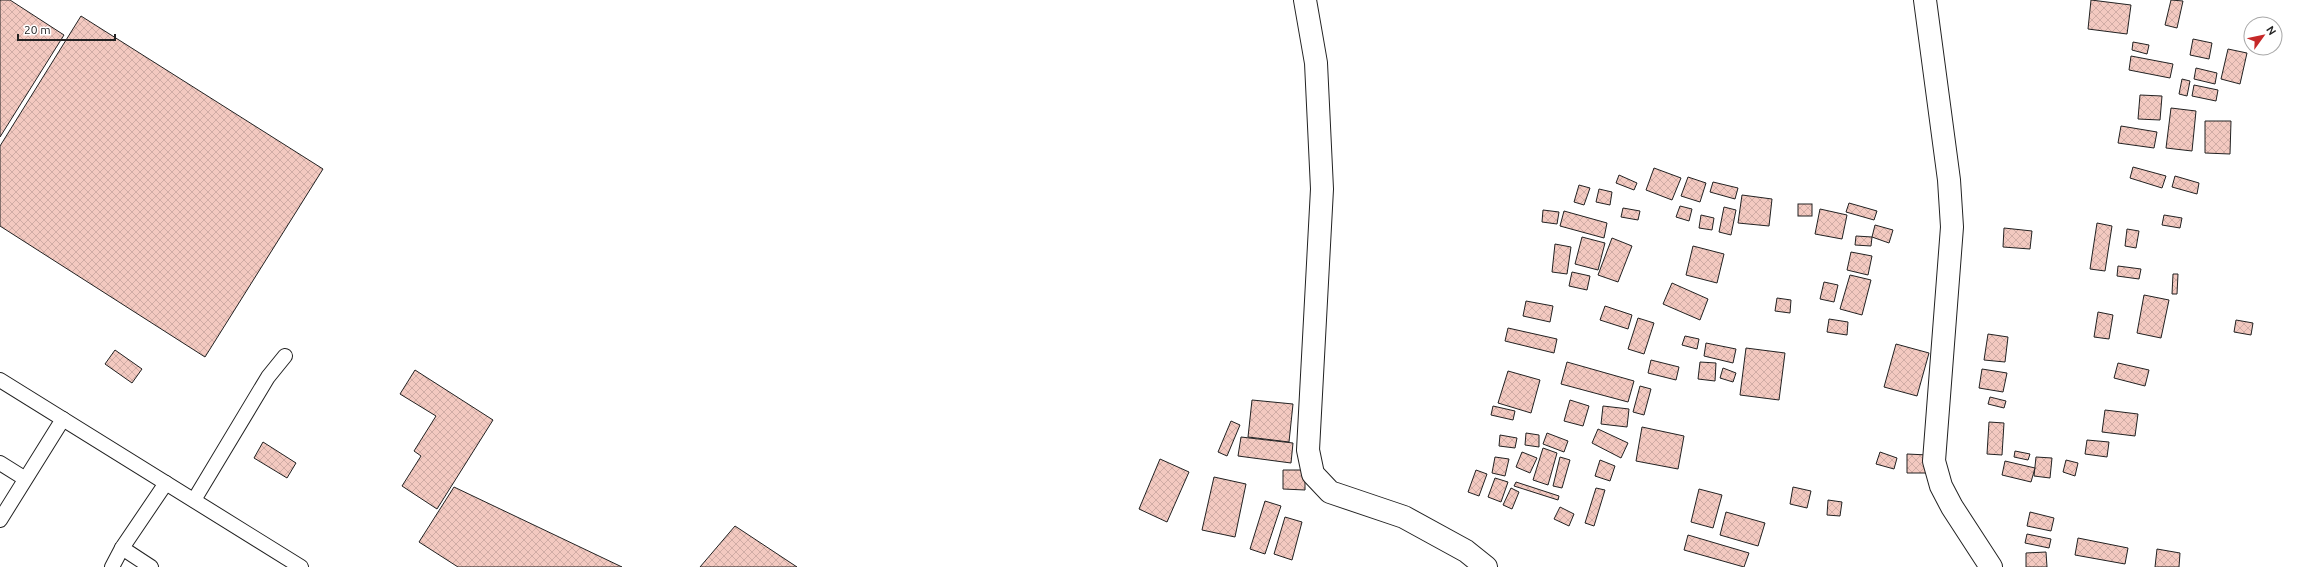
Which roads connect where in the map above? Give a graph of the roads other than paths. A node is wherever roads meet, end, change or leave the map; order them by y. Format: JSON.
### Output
{"nodes":[{"id":1,"x":1305,"y":0,"type":"edge"},
{"id":2,"x":1925,"y":0,"type":"edge"},
{"id":3,"x":285,"y":356,"type":"dead end"},
{"id":4,"x":0,"y":380,"type":"edge"},
{"id":5,"x":63,"y":418,"type":"junction"},
{"id":6,"x":0,"y":463,"type":"edge"},
{"id":7,"x":24,"y":478,"type":"junction"},
{"id":8,"x":166,"y":483,"type":"junction"},
{"id":9,"x":194,"y":500,"type":"junction"},
{"id":10,"x":0,"y":520,"type":"edge"},
{"id":11,"x":122,"y":548,"type":"junction"},
{"id":12,"x":112,"y":567,"type":"edge"},
{"id":13,"x":151,"y":567,"type":"edge"},
{"id":14,"x":301,"y":567,"type":"edge"},
{"id":15,"x":1486,"y":567,"type":"edge"},
{"id":16,"x":1991,"y":567,"type":"edge"}],
"edges":[{"from":1,"to":15,"type":"street"},
{"from":2,"to":16,"type":"street"},
{"from":3,"to":9,"type":"lane"},
{"from":4,"to":5,"type":"lane"},
{"from":5,"to":7,"type":"lane"},
{"from":5,"to":8,"type":"lane"},
{"from":6,"to":7,"type":"lane"},
{"from":7,"to":10,"type":"lane"},
{"from":8,"to":9,"type":"lane"},
{"from":8,"to":11,"type":"lane"},
{"from":9,"to":14,"type":"lane"},
{"from":11,"to":12,"type":"lane"},
{"from":11,"to":13,"type":"lane"}]}
